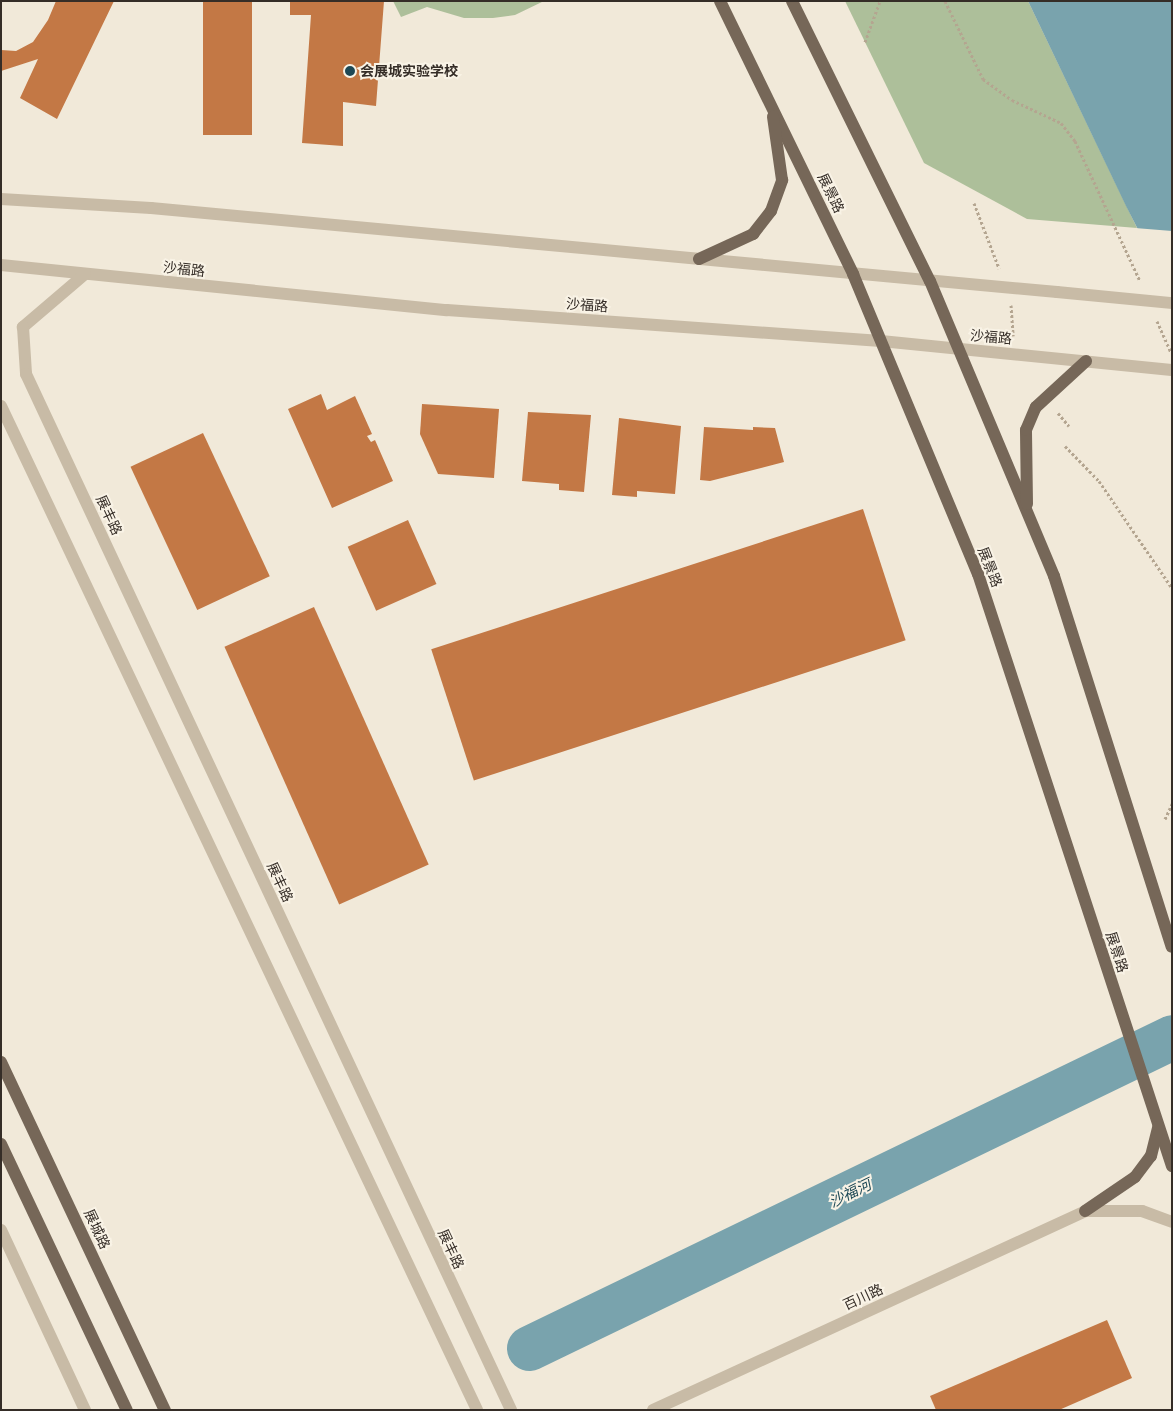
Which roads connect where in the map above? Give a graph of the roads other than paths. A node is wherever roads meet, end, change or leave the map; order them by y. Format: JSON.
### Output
{"nodes":[{"id":1,"x":720,"y":1,"type":"edge"},
{"id":2,"x":792,"y":1,"type":"edge"},
{"id":3,"x":771,"y":104,"type":"junction"},
{"id":4,"x":1,"y":199,"type":"edge"},
{"id":5,"x":699,"y":259,"type":"junction"},
{"id":6,"x":1,"y":265,"type":"edge"},
{"id":7,"x":85,"y":274,"type":"junction"},
{"id":8,"x":853,"y":274,"type":"junction"},
{"id":9,"x":930,"y":281,"type":"junction"},
{"id":10,"x":1172,"y":303,"type":"edge"},
{"id":11,"x":881,"y":341,"type":"junction"},
{"id":12,"x":960,"y":350,"type":"junction"},
{"id":13,"x":1086,"y":361,"type":"junction"},
{"id":14,"x":1172,"y":370,"type":"edge"},
{"id":15,"x":1,"y":406,"type":"edge"},
{"id":16,"x":1028,"y":512,"type":"junction"},
{"id":17,"x":1172,"y":947,"type":"edge"},
{"id":18,"x":1,"y":1062,"type":"edge"},
{"id":19,"x":1158,"y":1124,"type":"junction"},
{"id":20,"x":1,"y":1144,"type":"edge"},
{"id":21,"x":1172,"y":1166,"type":"edge"},
{"id":22,"x":1085,"y":1210,"type":"junction"},
{"id":23,"x":1172,"y":1222,"type":"edge"},
{"id":24,"x":1,"y":1230,"type":"edge"},
{"id":25,"x":509,"y":1407,"type":"edge"},
{"id":26,"x":85,"y":1410,"type":"edge"},
{"id":27,"x":127,"y":1410,"type":"edge"},
{"id":28,"x":166,"y":1410,"type":"edge"},
{"id":29,"x":477,"y":1410,"type":"edge"},
{"id":30,"x":653,"y":1410,"type":"edge"}],
"edges":[{"from":1,"to":3,"type":"main road","name":"展景路"},
{"from":2,"to":9,"type":"main road"},
{"from":3,"to":5,"type":"main road"},
{"from":3,"to":8,"type":"main road","name":"展景路"},
{"from":4,"to":5,"type":"street"},
{"from":5,"to":8,"type":"street"},
{"from":6,"to":7,"type":"street","name":"沙福路"},
{"from":7,"to":11,"type":"street","name":"沙福路"},
{"from":7,"to":25,"type":"street","name":"展丰路"},
{"from":8,"to":9,"type":"street"},
{"from":8,"to":11,"type":"main road","name":"展景路"},
{"from":9,"to":10,"type":"street","bridge":true},
{"from":9,"to":12,"type":"main road"},
{"from":11,"to":12,"type":"street","name":"沙福路"},
{"from":11,"to":19,"type":"main road","name":"展景路"},
{"from":12,"to":13,"type":"street","name":"沙福路"},
{"from":12,"to":16,"type":"main road"},
{"from":13,"to":14,"type":"street","name":"沙福路"},
{"from":13,"to":16,"type":"main road"},
{"from":15,"to":29,"type":"street"},
{"from":16,"to":17,"type":"main road"},
{"from":18,"to":28,"type":"main road","name":"展城路"},
{"from":19,"to":21,"type":"main road","name":"展景路"},
{"from":19,"to":22,"type":"main road"},
{"from":20,"to":27,"type":"main road"},
{"from":22,"to":23,"type":"street"},
{"from":22,"to":30,"type":"street","name":"百川路"},
{"from":24,"to":26,"type":"street"}]}
